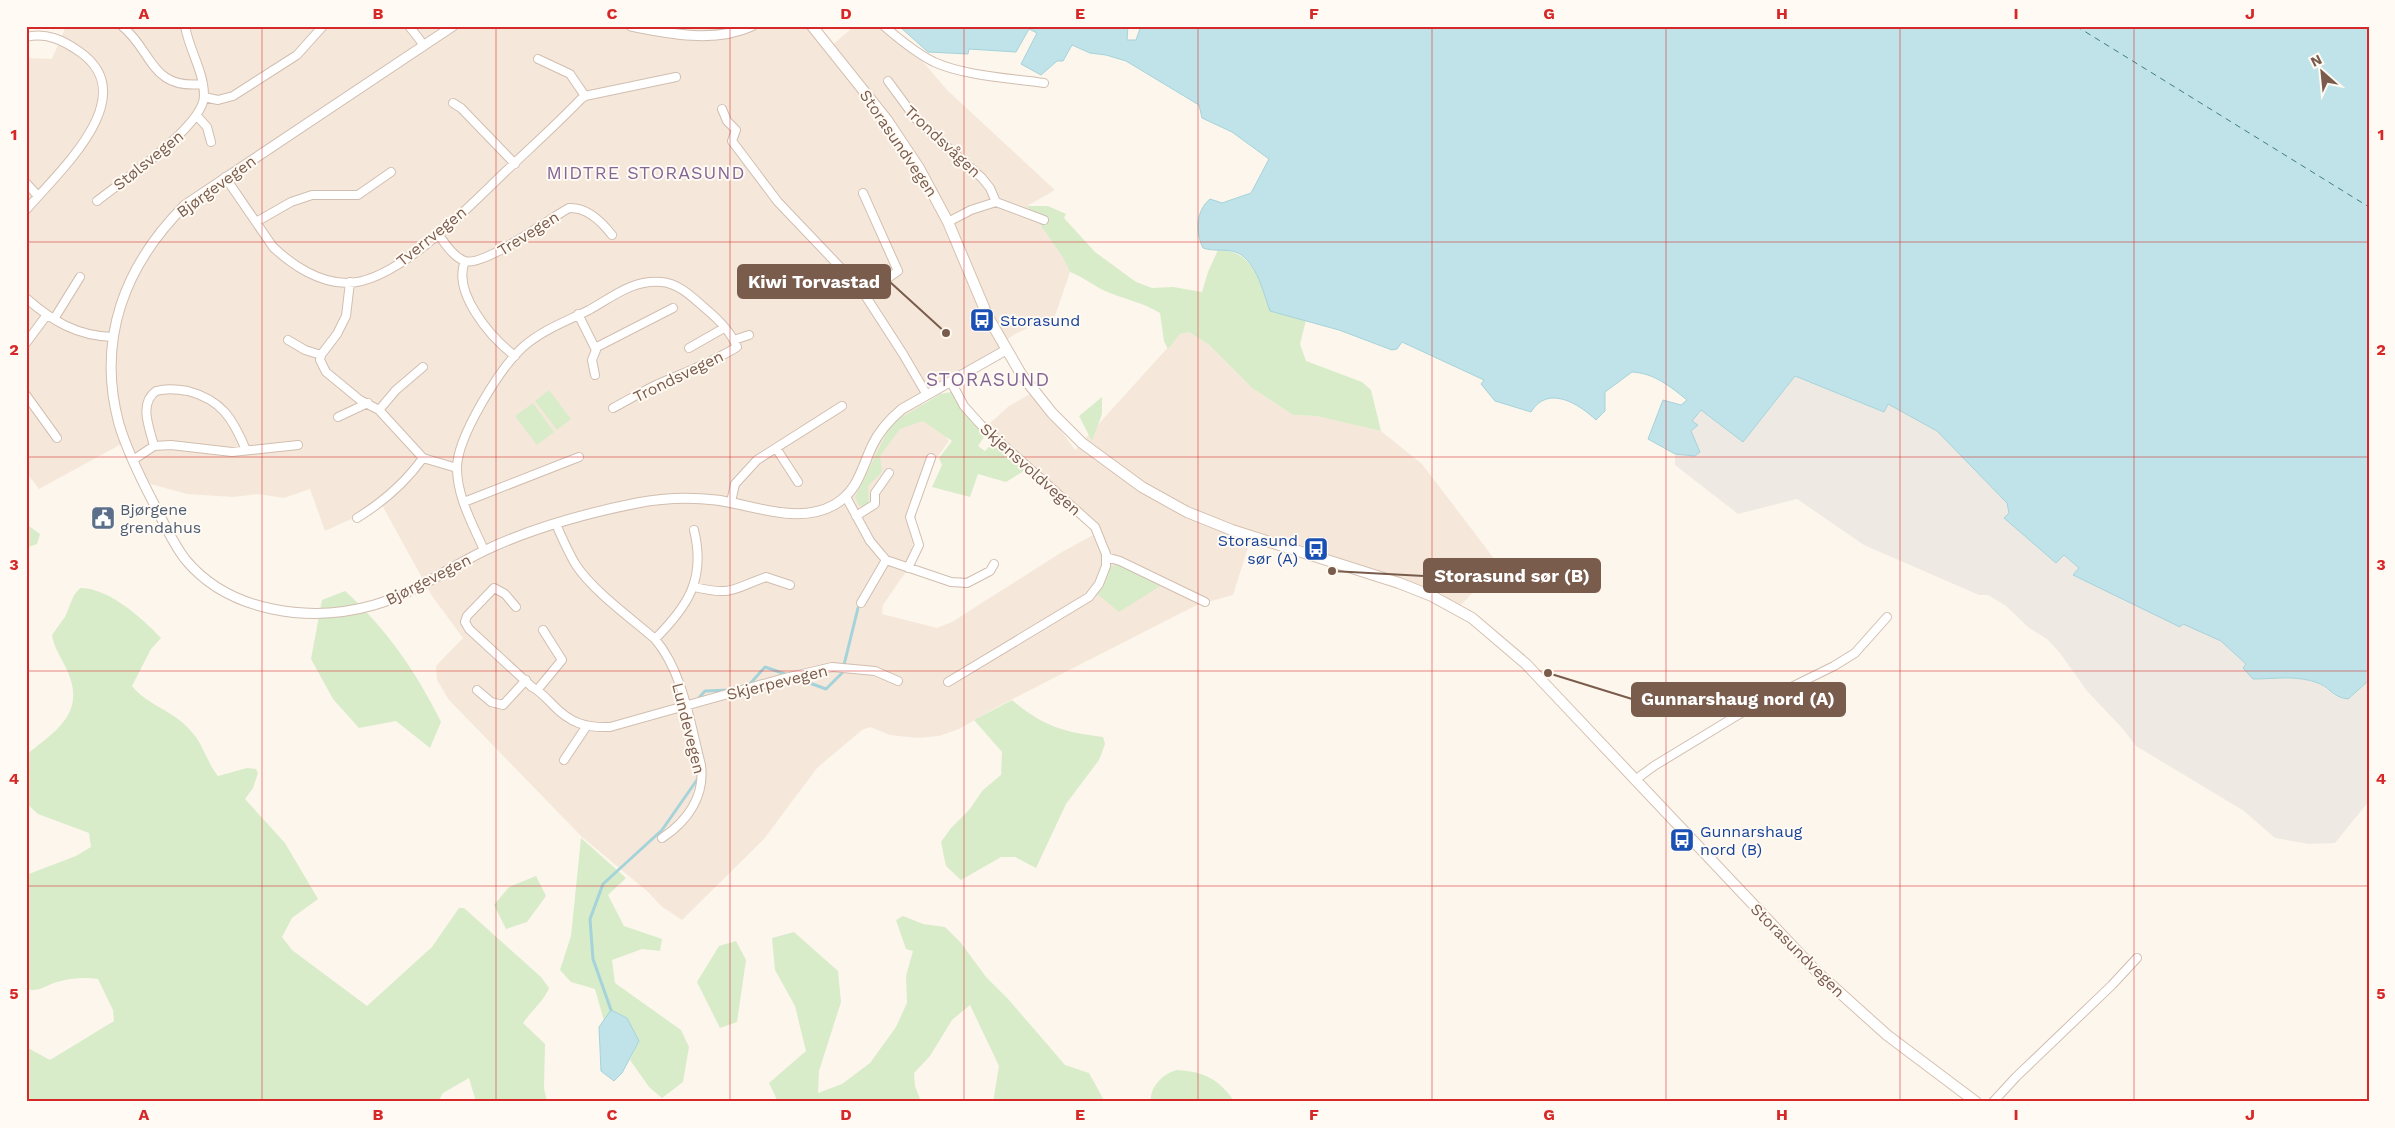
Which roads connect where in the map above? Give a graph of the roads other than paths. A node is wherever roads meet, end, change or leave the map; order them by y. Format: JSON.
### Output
{"nodes":[{"id":1,"x":122,"y":26,"type":"edge"},
{"id":2,"x":185,"y":26,"type":"edge"},
{"id":3,"x":323,"y":26,"type":"edge"},
{"id":4,"x":409,"y":26,"type":"edge"},
{"id":5,"x":452,"y":26,"type":"edge"},
{"id":6,"x":631,"y":26,"type":"edge"},
{"id":7,"x":752,"y":26,"type":"edge"},
{"id":8,"x":812,"y":26,"type":"edge"},
{"id":9,"x":884,"y":26,"type":"edge"},
{"id":10,"x":26,"y":37,"type":"edge"},
{"id":11,"x":423,"y":44,"type":"junction"},
{"id":12,"x":538,"y":59,"type":"dead end"},
{"id":13,"x":676,"y":77,"type":"dead end"},
{"id":14,"x":888,"y":81,"type":"dead end"},
{"id":15,"x":1044,"y":83,"type":"dead end"},
{"id":16,"x":203,"y":84,"type":"junction"},
{"id":17,"x":585,"y":96,"type":"junction"},
{"id":18,"x":204,"y":97,"type":"junction"},
{"id":19,"x":453,"y":103,"type":"dead end"},
{"id":20,"x":722,"y":109,"type":"dead end"},
{"id":21,"x":197,"y":116,"type":"junction"},
{"id":22,"x":211,"y":142,"type":"dead end"},
{"id":23,"x":515,"y":164,"type":"junction"},
{"id":24,"x":392,"y":172,"type":"dead end"},
{"id":25,"x":225,"y":177,"type":"junction"},
{"id":26,"x":26,"y":183,"type":"edge"},
{"id":27,"x":863,"y":193,"type":"dead end"},
{"id":28,"x":38,"y":196,"type":"junction"},
{"id":29,"x":97,"y":202,"type":"dead end"},
{"id":30,"x":996,"y":202,"type":"junction"},
{"id":31,"x":26,"y":210,"type":"edge"},
{"id":32,"x":1044,"y":220,"type":"dead end"},
{"id":33,"x":256,"y":222,"type":"junction"},
{"id":34,"x":948,"y":222,"type":"junction"},
{"id":35,"x":438,"y":234,"type":"junction"},
{"id":36,"x":612,"y":234,"type":"dead end"},
{"id":37,"x":464,"y":261,"type":"junction"},
{"id":38,"x":80,"y":277,"type":"dead end"},
{"id":39,"x":350,"y":282,"type":"junction"},
{"id":40,"x":865,"y":294,"type":"junction"},
{"id":41,"x":26,"y":298,"type":"edge"},
{"id":42,"x":673,"y":308,"type":"dead end"},
{"id":43,"x":578,"y":314,"type":"junction"},
{"id":44,"x":50,"y":318,"type":"junction"},
{"id":45,"x":724,"y":328,"type":"junction"},
{"id":46,"x":749,"y":334,"type":"dead end"},
{"id":47,"x":113,"y":336,"type":"junction"},
{"id":48,"x":288,"y":340,"type":"dead end"},
{"id":49,"x":734,"y":340,"type":"junction"},
{"id":50,"x":26,"y":343,"type":"edge"},
{"id":51,"x":595,"y":348,"type":"junction"},
{"id":52,"x":689,"y":348,"type":"dead end"},
{"id":53,"x":1006,"y":350,"type":"junction"},
{"id":54,"x":321,"y":355,"type":"junction"},
{"id":55,"x":514,"y":356,"type":"junction"},
{"id":56,"x":423,"y":367,"type":"dead end"},
{"id":57,"x":595,"y":376,"type":"dead end"},
{"id":58,"x":951,"y":382,"type":"junction"},
{"id":59,"x":26,"y":395,"type":"edge"},
{"id":60,"x":927,"y":395,"type":"junction"},
{"id":61,"x":368,"y":403,"type":"junction"},
{"id":62,"x":842,"y":406,"type":"dead end"},
{"id":63,"x":613,"y":408,"type":"dead end"},
{"id":64,"x":379,"y":410,"type":"junction"},
{"id":65,"x":338,"y":417,"type":"dead end"},
{"id":66,"x":57,"y":438,"type":"dead end"},
{"id":67,"x":298,"y":445,"type":"dead end"},
{"id":68,"x":154,"y":446,"type":"junction"},
{"id":69,"x":776,"y":448,"type":"junction"},
{"id":70,"x":246,"y":450,"type":"junction"},
{"id":71,"x":580,"y":457,"type":"dead end"},
{"id":72,"x":423,"y":458,"type":"junction"},
{"id":73,"x":931,"y":458,"type":"dead end"},
{"id":74,"x":133,"y":460,"type":"junction"},
{"id":75,"x":457,"y":468,"type":"junction"},
{"id":76,"x":889,"y":474,"type":"dead end"},
{"id":77,"x":798,"y":482,"type":"dead end"},
{"id":78,"x":846,"y":497,"type":"junction"},
{"id":79,"x":464,"y":502,"type":"junction"},
{"id":80,"x":731,"y":502,"type":"junction"},
{"id":81,"x":856,"y":516,"type":"junction"},
{"id":82,"x":357,"y":518,"type":"dead end"},
{"id":83,"x":556,"y":524,"type":"junction"},
{"id":84,"x":694,"y":530,"type":"dead end"},
{"id":85,"x":484,"y":550,"type":"junction"},
{"id":86,"x":1106,"y":557,"type":"junction"},
{"id":87,"x":886,"y":560,"type":"junction"},
{"id":88,"x":994,"y":564,"type":"dead end"},
{"id":89,"x":908,"y":568,"type":"junction"},
{"id":90,"x":790,"y":585,"type":"dead end"},
{"id":91,"x":694,"y":587,"type":"junction"},
{"id":92,"x":1205,"y":602,"type":"dead end"},
{"id":93,"x":861,"y":603,"type":"dead end"},
{"id":94,"x":516,"y":607,"type":"dead end"},
{"id":95,"x":1887,"y":617,"type":"dead end"},
{"id":96,"x":543,"y":630,"type":"dead end"},
{"id":97,"x":655,"y":640,"type":"junction"},
{"id":98,"x":526,"y":680,"type":"junction"},
{"id":99,"x":898,"y":681,"type":"dead end"},
{"id":100,"x":948,"y":682,"type":"dead end"},
{"id":101,"x":538,"y":689,"type":"junction"},
{"id":102,"x":478,"y":690,"type":"dead end"},
{"id":103,"x":685,"y":706,"type":"junction"},
{"id":104,"x":586,"y":727,"type":"junction"},
{"id":105,"x":564,"y":760,"type":"dead end"},
{"id":106,"x":1635,"y":780,"type":"junction"},
{"id":107,"x":662,"y":838,"type":"dead end"},
{"id":108,"x":2137,"y":958,"type":"dead end"},
{"id":109,"x":1976,"y":1102,"type":"edge"},
{"id":110,"x":1993,"y":1102,"type":"edge"}],
"edges":[{"from":1,"to":16,"type":"street"},
{"from":2,"to":16,"type":"street","name":"Stølsvegen"},
{"from":3,"to":18,"type":"street"},
{"from":4,"to":11,"type":"street"},
{"from":5,"to":11,"type":"street","name":"Bjørgevegen"},
{"from":6,"to":7,"type":"street"},
{"from":8,"to":34,"type":"main road","name":"Storasundvegen"},
{"from":9,"to":15,"type":"street"},
{"from":10,"to":28,"type":"street"},
{"from":11,"to":25,"type":"street","name":"Bjørgevegen"},
{"from":12,"to":17,"type":"street"},
{"from":13,"to":17,"type":"street"},
{"from":14,"to":30,"type":"street","name":"Trondsvågen"},
{"from":16,"to":18,"type":"street","name":"Stølsvegen"},
{"from":17,"to":23,"type":"street","name":"Tverrvegen"},
{"from":18,"to":21,"type":"street","name":"Stølsvegen"},
{"from":19,"to":23,"type":"street"},
{"from":20,"to":40,"type":"street"},
{"from":21,"to":22,"type":"street","name":"Stølsvegen"},
{"from":21,"to":29,"type":"street","name":"Stølsvegen"},
{"from":23,"to":35,"type":"street","name":"Tverrvegen"},
{"from":24,"to":33,"type":"street"},
{"from":25,"to":33,"type":"street","name":"Tverrvegen"},
{"from":25,"to":47,"type":"street","name":"Bjørgevegen"},
{"from":26,"to":28,"type":"street"},
{"from":27,"to":40,"type":"street"},
{"from":28,"to":31,"type":"street"},
{"from":30,"to":32,"type":"street"},
{"from":30,"to":34,"type":"street"},
{"from":33,"to":39,"type":"street","name":"Tverrvegen"},
{"from":34,"to":53,"type":"main road","name":"Storasundvegen"},
{"from":35,"to":37,"type":"street"},
{"from":35,"to":39,"type":"street","name":"Tverrvegen"},
{"from":36,"to":37,"type":"street","name":"Trevegen"},
{"from":37,"to":55,"type":"street"},
{"from":38,"to":44,"type":"street"},
{"from":39,"to":54,"type":"street"},
{"from":40,"to":60,"type":"street"},
{"from":41,"to":44,"type":"street"},
{"from":42,"to":51,"type":"street"},
{"from":43,"to":45,"type":"street","name":"Trondsvegen"},
{"from":43,"to":51,"type":"street"},
{"from":43,"to":55,"type":"street","name":"Trondsvegen"},
{"from":44,"to":47,"type":"street"},
{"from":44,"to":50,"type":"street"},
{"from":45,"to":49,"type":"street","name":"Trondsvegen"},
{"from":45,"to":52,"type":"street","name":"Trondsvegen"},
{"from":46,"to":49,"type":"street","name":"Trondsvegen"},
{"from":47,"to":74,"type":"street","name":"Bjørgevegen"},
{"from":48,"to":54,"type":"street"},
{"from":49,"to":63,"type":"street","name":"Trondsvegen"},
{"from":51,"to":57,"type":"street"},
{"from":53,"to":58,"type":"street","name":"Bjørgevegen"},
{"from":53,"to":106,"type":"main road","name":"Storasundvegen"},
{"from":54,"to":61,"type":"street"},
{"from":55,"to":75,"type":"street","name":"Trondsvegen"},
{"from":56,"to":64,"type":"street"},
{"from":58,"to":60,"type":"street","name":"Bjørgevegen"},
{"from":58,"to":86,"type":"street","name":"Skjensvoldvegen"},
{"from":59,"to":66,"type":"street"},
{"from":60,"to":78,"type":"street","name":"Bjørgevegen"},
{"from":61,"to":64,"type":"street"},
{"from":61,"to":65,"type":"street"},
{"from":62,"to":69,"type":"street"},
{"from":64,"to":72,"type":"street"},
{"from":67,"to":70,"type":"street"},
{"from":68,"to":70,"type":"street"},
{"from":68,"to":70,"type":"street"},
{"from":68,"to":74,"type":"street"},
{"from":69,"to":77,"type":"street"},
{"from":69,"to":80,"type":"street"},
{"from":71,"to":79,"type":"street"},
{"from":72,"to":75,"type":"street"},
{"from":72,"to":82,"type":"street"},
{"from":73,"to":89,"type":"street"},
{"from":74,"to":85,"type":"street","name":"Bjørgevegen"},
{"from":75,"to":79,"type":"street","name":"Trondsvegen"},
{"from":76,"to":81,"type":"street"},
{"from":78,"to":80,"type":"street","name":"Bjørgevegen"},
{"from":78,"to":81,"type":"street"},
{"from":79,"to":85,"type":"street","name":"Trondsvegen"},
{"from":80,"to":83,"type":"street","name":"Bjørgevegen"},
{"from":81,"to":87,"type":"street"},
{"from":83,"to":85,"type":"street","name":"Bjørgevegen"},
{"from":83,"to":97,"type":"street","name":"Lundevegen"},
{"from":84,"to":91,"type":"street"},
{"from":86,"to":92,"type":"street"},
{"from":86,"to":100,"type":"street"},
{"from":87,"to":89,"type":"street"},
{"from":87,"to":93,"type":"street"},
{"from":88,"to":89,"type":"street"},
{"from":90,"to":91,"type":"street"},
{"from":91,"to":97,"type":"street"},
{"from":94,"to":98,"type":"street"},
{"from":95,"to":106,"type":"street"},
{"from":96,"to":101,"type":"street"},
{"from":97,"to":103,"type":"street","name":"Lundevegen"},
{"from":98,"to":101,"type":"street"},
{"from":98,"to":102,"type":"street"},
{"from":99,"to":103,"type":"street","name":"Skjerpevegen"},
{"from":101,"to":104,"type":"street"},
{"from":103,"to":104,"type":"street","name":"Skjerpevegen"},
{"from":103,"to":107,"type":"street","name":"Lundevegen"},
{"from":104,"to":105,"type":"street"},
{"from":106,"to":109,"type":"main road","name":"Storasundvegen"},
{"from":108,"to":110,"type":"street"}]}
